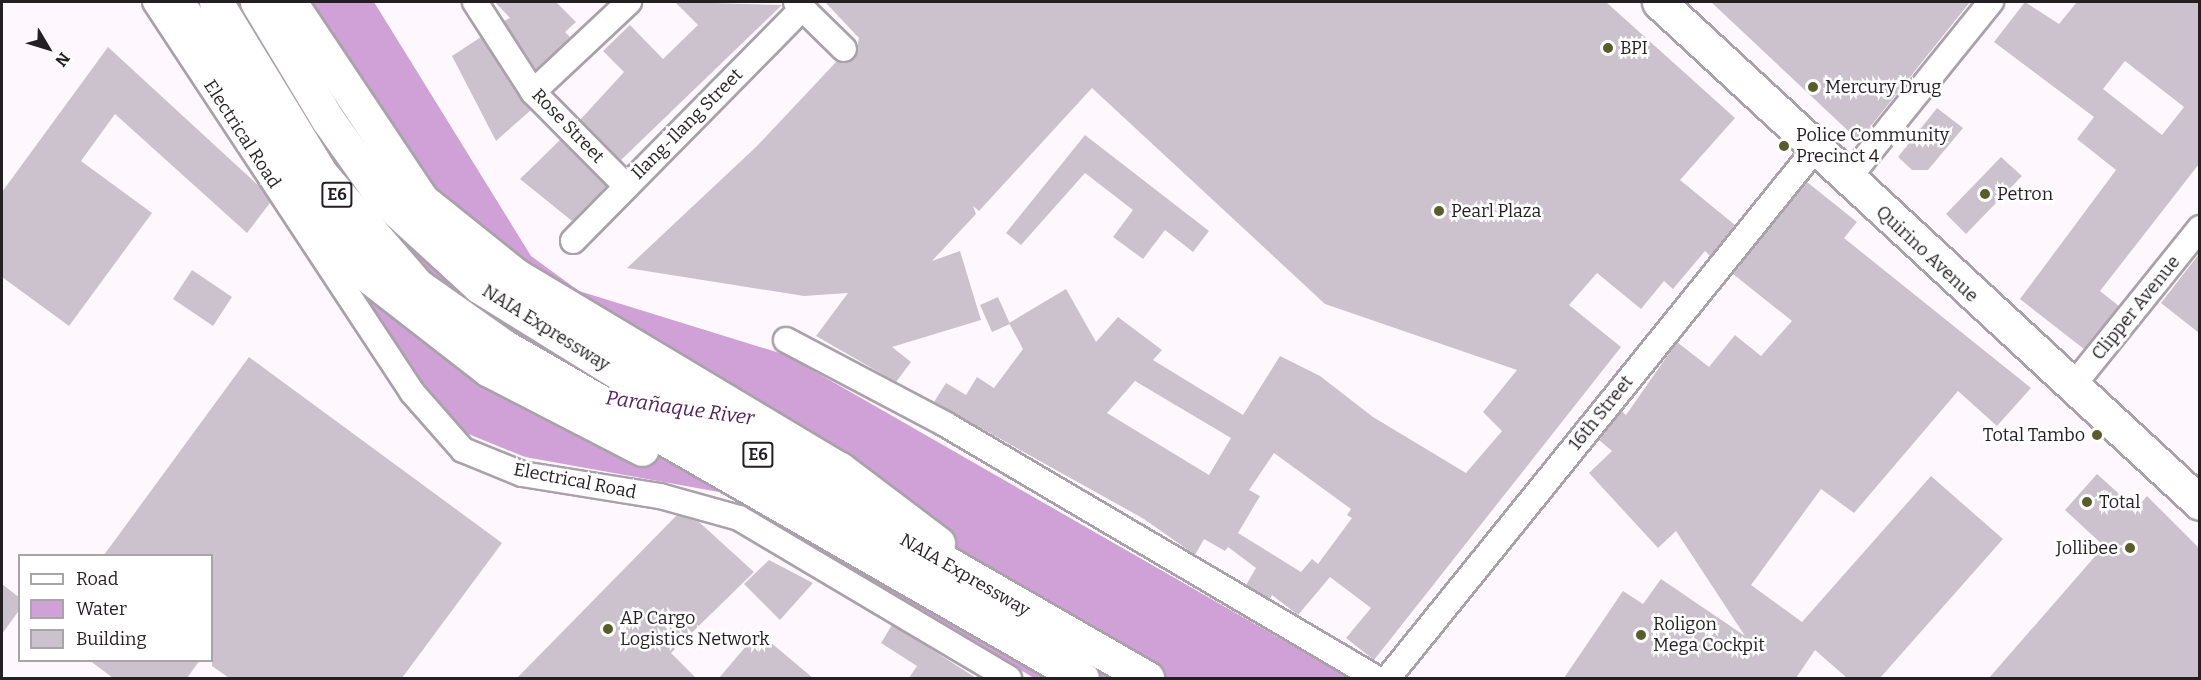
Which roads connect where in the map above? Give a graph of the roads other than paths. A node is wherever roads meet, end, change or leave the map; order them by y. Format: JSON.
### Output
{"nodes":[{"id":1,"x":155,"y":2,"type":"edge"},
{"id":2,"x":177,"y":2,"type":"edge"},
{"id":3,"x":216,"y":2,"type":"edge"},
{"id":4,"x":257,"y":2,"type":"edge"},
{"id":5,"x":290,"y":2,"type":"edge"},
{"id":6,"x":475,"y":2,"type":"edge"},
{"id":7,"x":629,"y":2,"type":"edge"},
{"id":8,"x":1659,"y":2,"type":"edge"},
{"id":9,"x":1991,"y":2,"type":"edge"},
{"id":10,"x":799,"y":5,"type":"edge"},
{"id":11,"x":844,"y":49,"type":"dead end"},
{"id":12,"x":533,"y":92,"type":"junction"},
{"id":13,"x":1816,"y":148,"type":"junction"},
{"id":14,"x":1848,"y":179,"type":"junction"},
{"id":15,"x":626,"y":186,"type":"junction"},
{"id":16,"x":2199,"y":228,"type":"edge"},
{"id":17,"x":573,"y":240,"type":"dead end"},
{"id":18,"x":786,"y":340,"type":"dead end"},
{"id":19,"x":2072,"y":387,"type":"junction"},
{"id":20,"x":740,"y":485,"type":"junction"},
{"id":21,"x":2199,"y":502,"type":"edge"},
{"id":22,"x":996,"y":594,"type":"junction"},
{"id":23,"x":1009,"y":678,"type":"edge"},
{"id":24,"x":1082,"y":678,"type":"edge"},
{"id":25,"x":1147,"y":678,"type":"edge"},
{"id":26,"x":1376,"y":678,"type":"edge"},
{"id":27,"x":1388,"y":678,"type":"edge"}],
"edges":[{"from":1,"to":23,"type":"street","name":"Electrical Road"},
{"from":2,"to":20,"type":"main road"},
{"from":3,"to":20,"type":"main road","name":"NAIA Expressway","number":"E6"},
{"from":4,"to":22,"type":"main road","name":"NAIA Expressway","number":"E6"},
{"from":5,"to":22,"type":"main road"},
{"from":6,"to":12,"type":"street","name":"Rose Street"},
{"from":7,"to":12,"type":"street"},
{"from":8,"to":13,"type":"main road","name":"Quirino Avenue"},
{"from":9,"to":14,"type":"street"},
{"from":10,"to":11,"type":"street"},
{"from":10,"to":15,"type":"street","name":"Ilang-Ilang Street"},
{"from":12,"to":15,"type":"street","name":"Rose Street"},
{"from":13,"to":14,"type":"main road","name":"Quirino Avenue"},
{"from":13,"to":27,"type":"street","name":"16th Street"},
{"from":14,"to":19,"type":"main road","name":"Quirino Avenue"},
{"from":15,"to":17,"type":"street","name":"Ilang-Ilang Street"},
{"from":16,"to":19,"type":"street","name":"Clipper Avenue"},
{"from":18,"to":26,"type":"street"},
{"from":19,"to":21,"type":"main road","name":"Quirino Avenue"},
{"from":20,"to":24,"type":"main road","name":"NAIA Expressway","number":"E6"},
{"from":22,"to":25,"type":"main road","name":"NAIA Expressway","number":"E6"}]}
